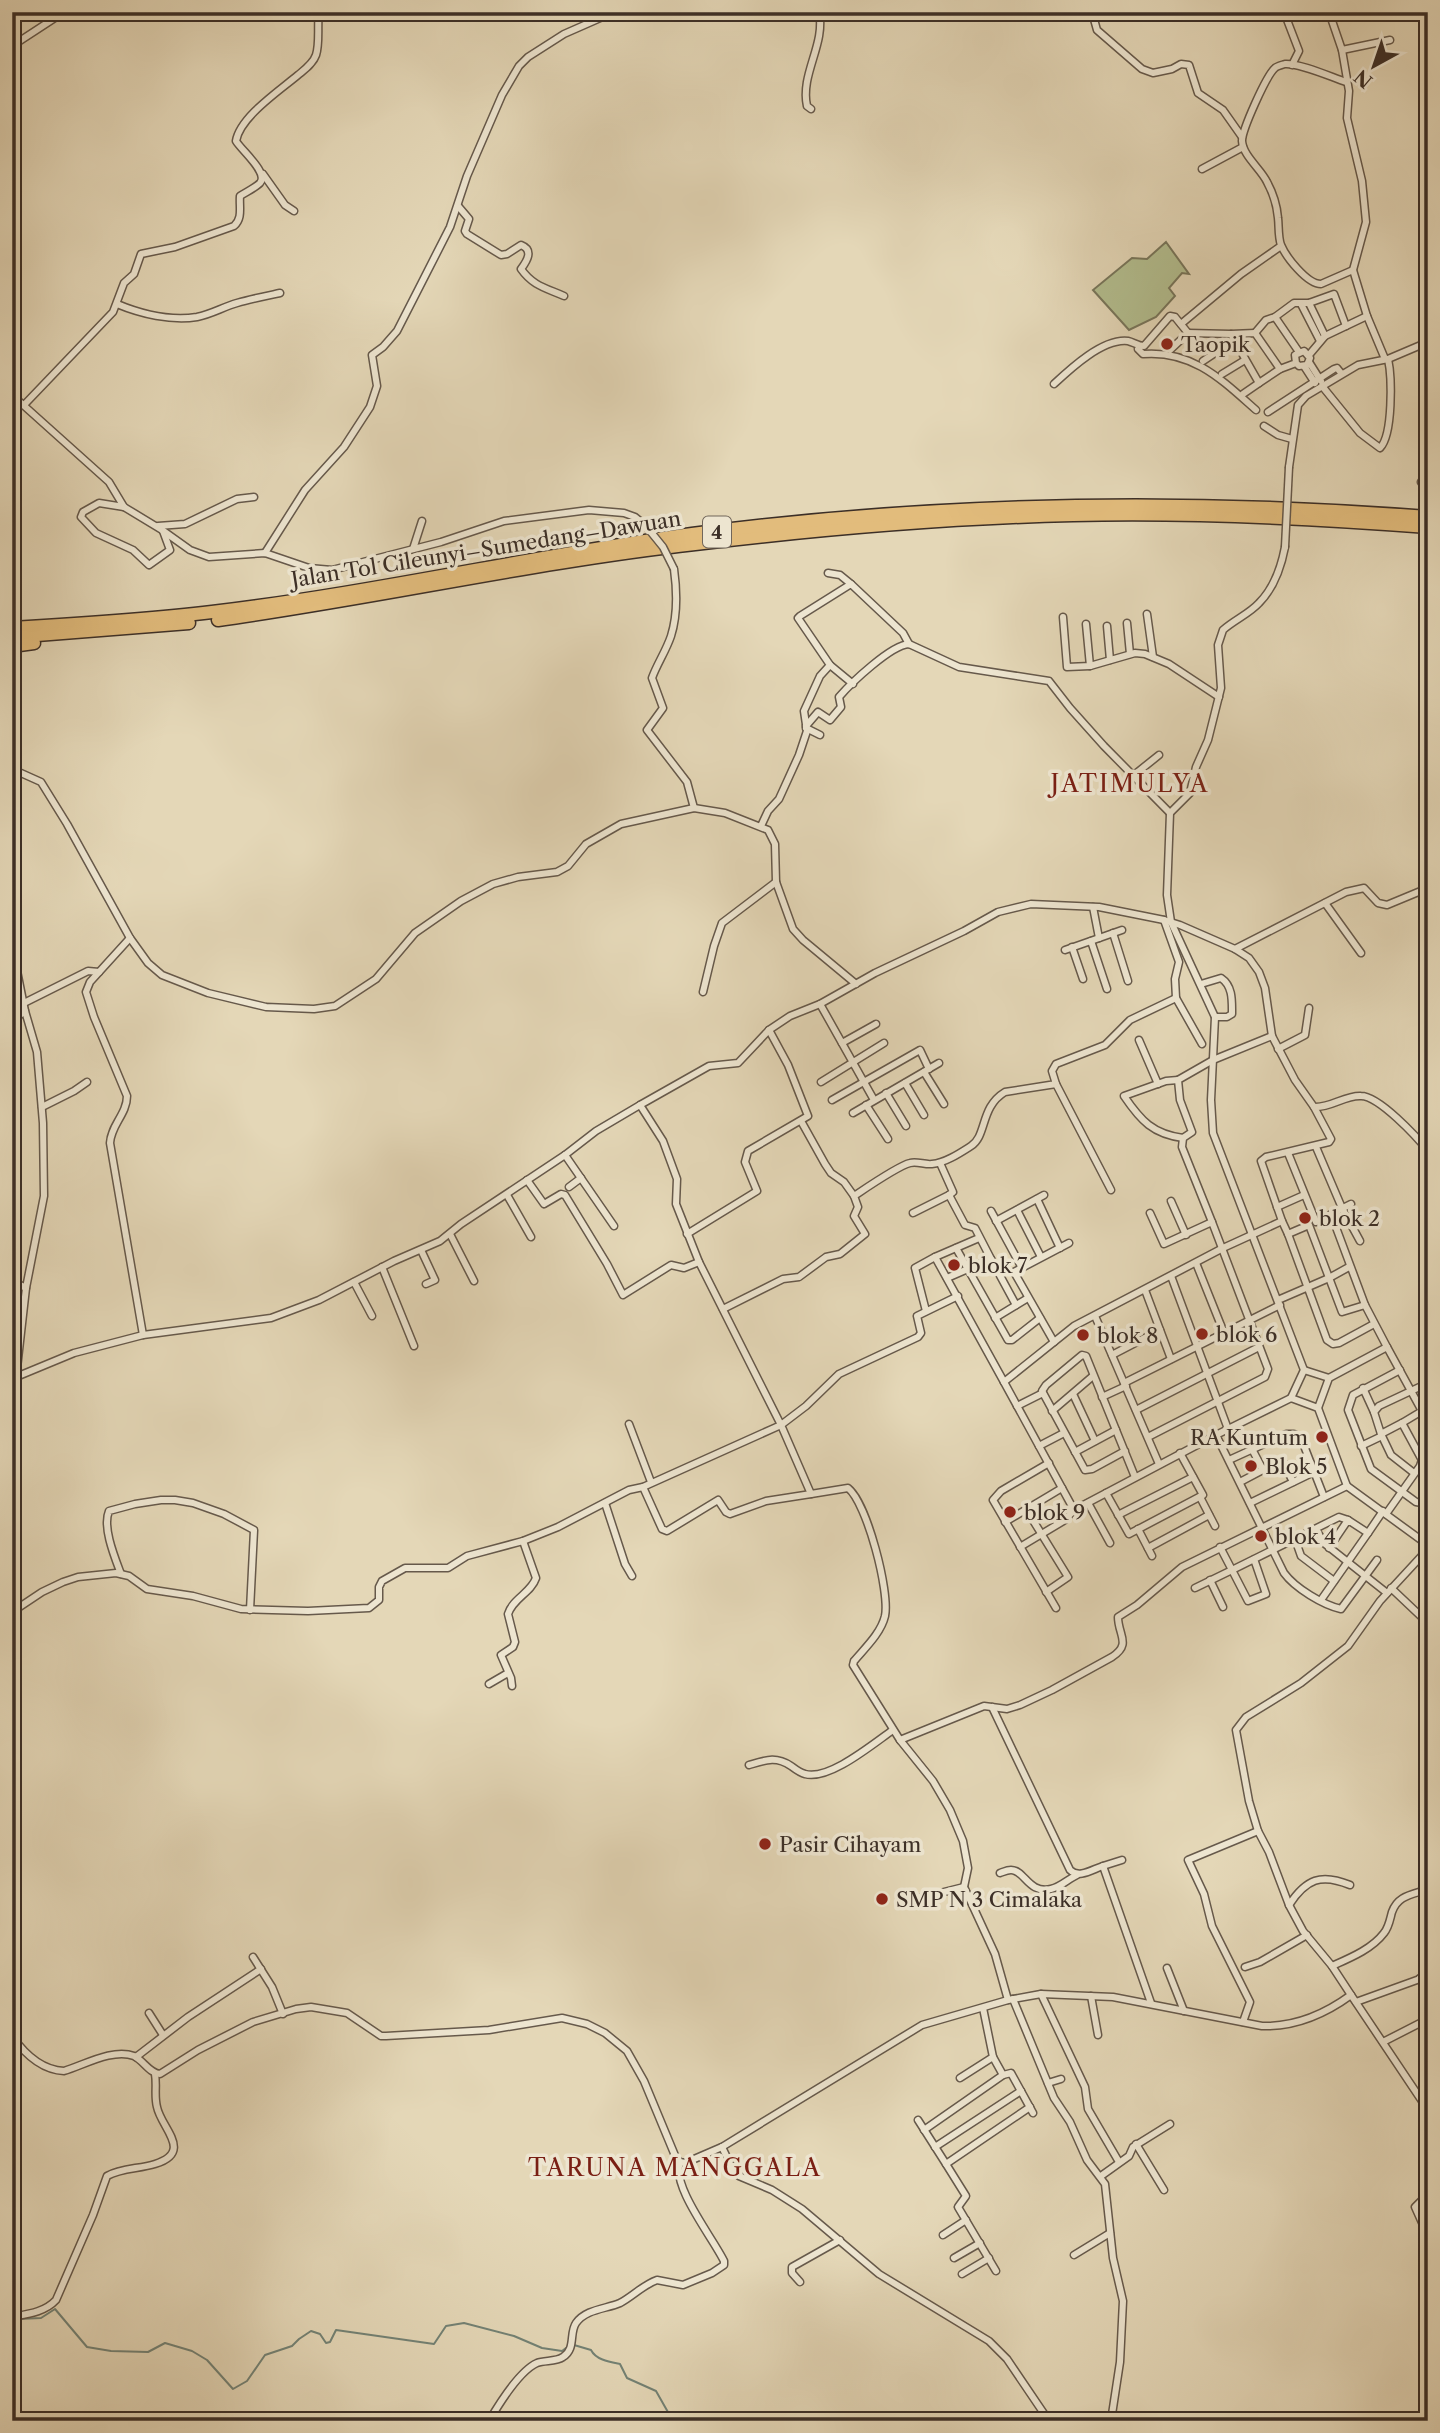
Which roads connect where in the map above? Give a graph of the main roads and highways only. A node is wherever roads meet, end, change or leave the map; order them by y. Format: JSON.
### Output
{"nodes":[{"id":1,"x":1428,"y":517,"type":"edge"},
{"id":2,"x":1428,"y":527,"type":"edge"},
{"id":3,"x":12,"y":628,"type":"edge"},
{"id":4,"x":104,"y":631,"type":"junction"},
{"id":5,"x":12,"y":637,"type":"edge"},
{"id":6,"x":12,"y":646,"type":"edge"}],
"edges":[{"from":1,"to":3,"type":"highway","name":"Jalan Tol Cileunyi–Sumedang–Dawuan","number":"4"},
{"from":2,"to":4,"type":"highway","name":"Jalan Tol Cileunyi–Sumedang–Dawuan","number":"4"},
{"from":4,"to":5,"type":"highway","name":"Jalan Tol Cileunyi–Sumedang–Dawuan","number":"4"},
{"from":4,"to":6,"type":"highway"}]}
